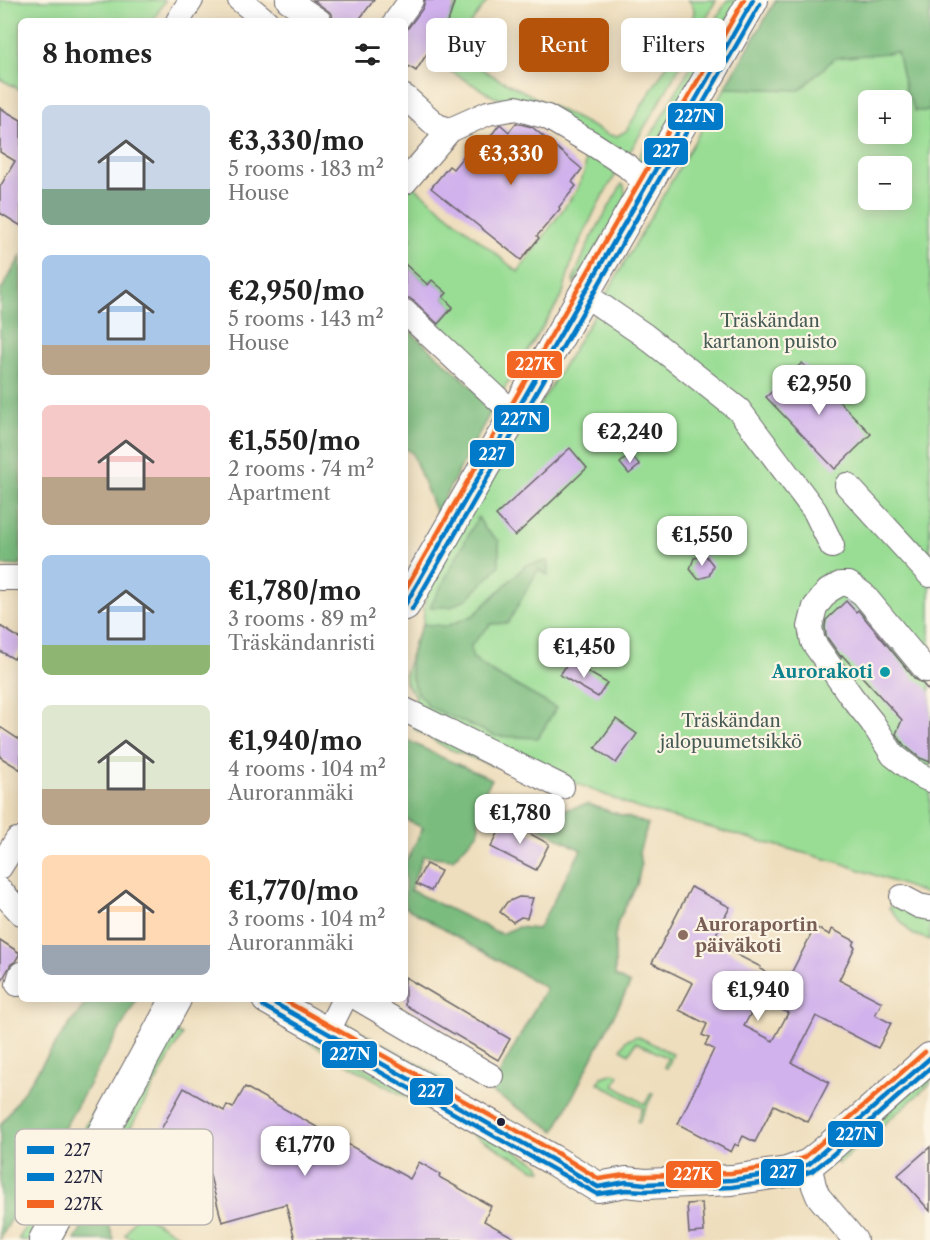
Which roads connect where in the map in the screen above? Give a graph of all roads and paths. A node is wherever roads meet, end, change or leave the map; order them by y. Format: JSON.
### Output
{"nodes":[{"id":1,"x":191,"y":0,"type":"edge"},
{"id":2,"x":240,"y":0,"type":"edge"},
{"id":3,"x":288,"y":0,"type":"edge"},
{"id":4,"x":411,"y":0,"type":"edge"},
{"id":5,"x":753,"y":0,"type":"edge"},
{"id":6,"x":180,"y":18,"type":"edge"},
{"id":7,"x":262,"y":18,"type":"edge"},
{"id":8,"x":315,"y":18,"type":"edge"},
{"id":9,"x":398,"y":18,"type":"edge"},
{"id":10,"x":408,"y":100,"type":"edge"},
{"id":11,"x":450,"y":130,"type":"junction"},
{"id":12,"x":408,"y":179,"type":"edge"},
{"id":13,"x":647,"y":184,"type":"junction"},
{"id":14,"x":584,"y":294,"type":"junction"},
{"id":15,"x":408,"y":315,"type":"edge"},
{"id":16,"x":514,"y":414,"type":"junction"},
{"id":17,"x":847,"y":486,"type":"dead end"},
{"id":18,"x":832,"y":546,"type":"dead end"},
{"id":19,"x":930,"y":575,"type":"edge"},
{"id":20,"x":0,"y":578,"type":"edge"},
{"id":21,"x":18,"y":578,"type":"edge"},
{"id":22,"x":408,"y":601,"type":"edge"},
{"id":23,"x":930,"y":670,"type":"edge"},
{"id":24,"x":408,"y":711,"type":"edge"},
{"id":25,"x":930,"y":780,"type":"edge"},
{"id":26,"x":562,"y":787,"type":"dead end"},
{"id":27,"x":13,"y":838,"type":"edge"},
{"id":28,"x":0,"y":867,"type":"edge"},
{"id":29,"x":0,"y":890,"type":"edge"},
{"id":30,"x":18,"y":910,"type":"edge"},
{"id":31,"x":174,"y":1002,"type":"edge"},
{"id":32,"x":272,"y":1002,"type":"edge"},
{"id":33,"x":342,"y":1002,"type":"edge"},
{"id":34,"x":364,"y":1002,"type":"edge"},
{"id":35,"x":327,"y":1033,"type":"junction"},
{"id":36,"x":930,"y":1058,"type":"edge"},
{"id":37,"x":491,"y":1076,"type":"dead end"},
{"id":38,"x":105,"y":1129,"type":"edge"},
{"id":39,"x":809,"y":1164,"type":"junction"},
{"id":40,"x":52,"y":1225,"type":"edge"},
{"id":41,"x":44,"y":1240,"type":"edge"},
{"id":42,"x":855,"y":1240,"type":"edge"}],
"edges":[{"from":1,"to":6,"type":"street"},
{"from":2,"to":7,"type":"street"},
{"from":3,"to":8,"type":"street"},
{"from":4,"to":9,"type":"street"},
{"from":5,"to":13,"type":"main road"},
{"from":10,"to":11,"type":"street"},
{"from":11,"to":12,"type":"street"},
{"from":11,"to":13,"type":"street"},
{"from":13,"to":14,"type":"main road"},
{"from":14,"to":16,"type":"main road"},
{"from":14,"to":18,"type":"street"},
{"from":15,"to":16,"type":"street"},
{"from":16,"to":22,"type":"main road"},
{"from":17,"to":19,"type":"street"},
{"from":20,"to":21,"type":"street"},
{"from":23,"to":25,"type":"street"},
{"from":24,"to":26,"type":"street"},
{"from":27,"to":28,"type":"street"},
{"from":29,"to":30,"type":"street"},
{"from":31,"to":38,"type":"main road"},
{"from":32,"to":35,"type":"main road"},
{"from":33,"to":35,"type":"street"},
{"from":34,"to":37,"type":"street"},
{"from":35,"to":39,"type":"main road"},
{"from":36,"to":39,"type":"main road"},
{"from":39,"to":42,"type":"street"},
{"from":40,"to":41,"type":"main road"}]}
